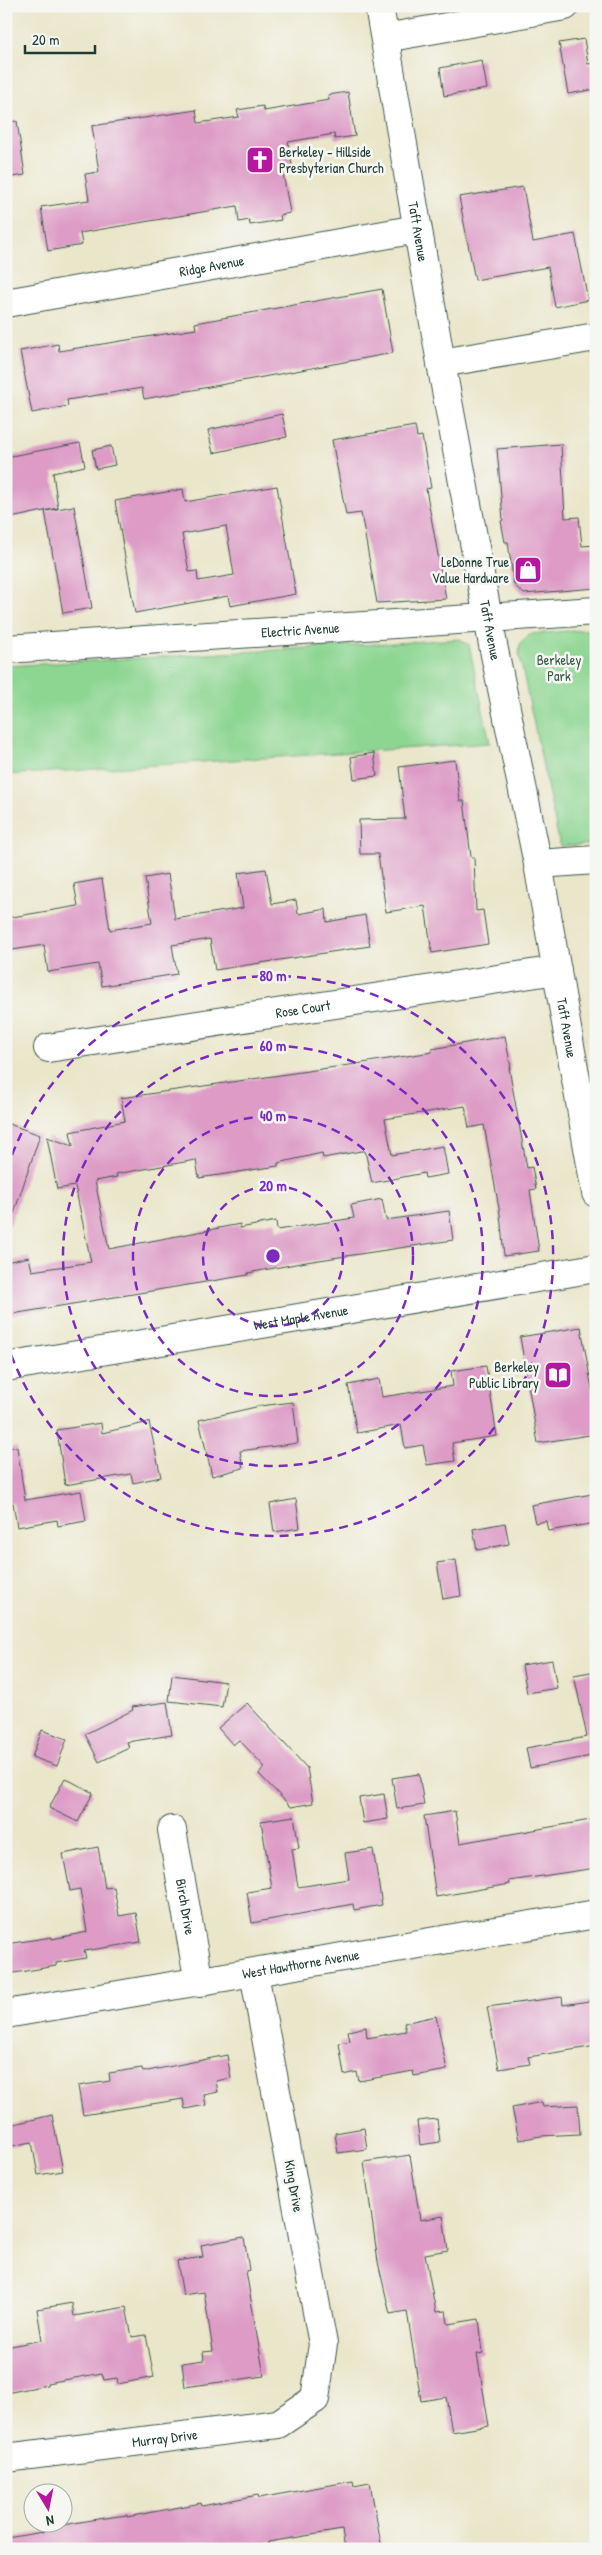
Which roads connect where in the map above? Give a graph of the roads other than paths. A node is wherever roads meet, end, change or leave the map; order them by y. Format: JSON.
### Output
{"nodes":[{"id":1,"x":379,"y":6,"type":"edge"},
{"id":2,"x":565,"y":6,"type":"edge"},
{"id":3,"x":385,"y":38,"type":"junction"},
{"id":4,"x":417,"y":230,"type":"junction"},
{"id":5,"x":6,"y":303,"type":"edge"},
{"id":6,"x":596,"y":337,"type":"edge"},
{"id":7,"x":441,"y":363,"type":"junction"},
{"id":8,"x":596,"y":611,"type":"edge"},
{"id":9,"x":488,"y":618,"type":"junction"},
{"id":10,"x":6,"y":649,"type":"edge"},
{"id":11,"x":596,"y":860,"type":"edge"},
{"id":12,"x":538,"y":864,"type":"junction"},
{"id":13,"x":556,"y":970,"type":"junction"},
{"id":14,"x":48,"y":1048,"type":"dead end"},
{"id":15,"x":596,"y":1192,"type":"edge"},
{"id":16,"x":596,"y":1268,"type":"edge"},
{"id":17,"x":6,"y":1368,"type":"edge"},
{"id":18,"x":172,"y":1830,"type":"dead end"},
{"id":19,"x":596,"y":1914,"type":"edge"},
{"id":20,"x":254,"y":1973,"type":"junction"},
{"id":21,"x":199,"y":1983,"type":"junction"},
{"id":22,"x":6,"y":2014,"type":"edge"},
{"id":23,"x":315,"y":2399,"type":"joint"},
{"id":24,"x":6,"y":2458,"type":"edge"}],
"edges":[{"from":1,"to":3,"type":"street","name":"Taft Avenue"},
{"from":2,"to":3,"type":"street"},
{"from":3,"to":4,"type":"street","name":"Taft Avenue"},
{"from":4,"to":5,"type":"street","name":"Ridge Avenue"},
{"from":4,"to":7,"type":"street","name":"Taft Avenue"},
{"from":6,"to":7,"type":"street"},
{"from":7,"to":9,"type":"street","name":"Taft Avenue"},
{"from":8,"to":9,"type":"street","name":"Electric Avenue"},
{"from":9,"to":10,"type":"street","name":"Electric Avenue"},
{"from":9,"to":12,"type":"street","name":"Taft Avenue"},
{"from":11,"to":12,"type":"street"},
{"from":12,"to":13,"type":"street","name":"Taft Avenue"},
{"from":13,"to":14,"type":"street","name":"Rose Court"},
{"from":13,"to":15,"type":"street","name":"Taft Avenue"},
{"from":16,"to":17,"type":"street","name":"West Maple Avenue"},
{"from":18,"to":21,"type":"street","name":"Birch Drive"},
{"from":19,"to":20,"type":"street","name":"West Hawthorne Avenue"},
{"from":20,"to":21,"type":"street","name":"West Hawthorne Avenue"},
{"from":20,"to":23,"type":"street","name":"King Drive"},
{"from":21,"to":22,"type":"street","name":"West Hawthorne Avenue"},
{"from":23,"to":24,"type":"street","name":"Murray Drive"}]}
